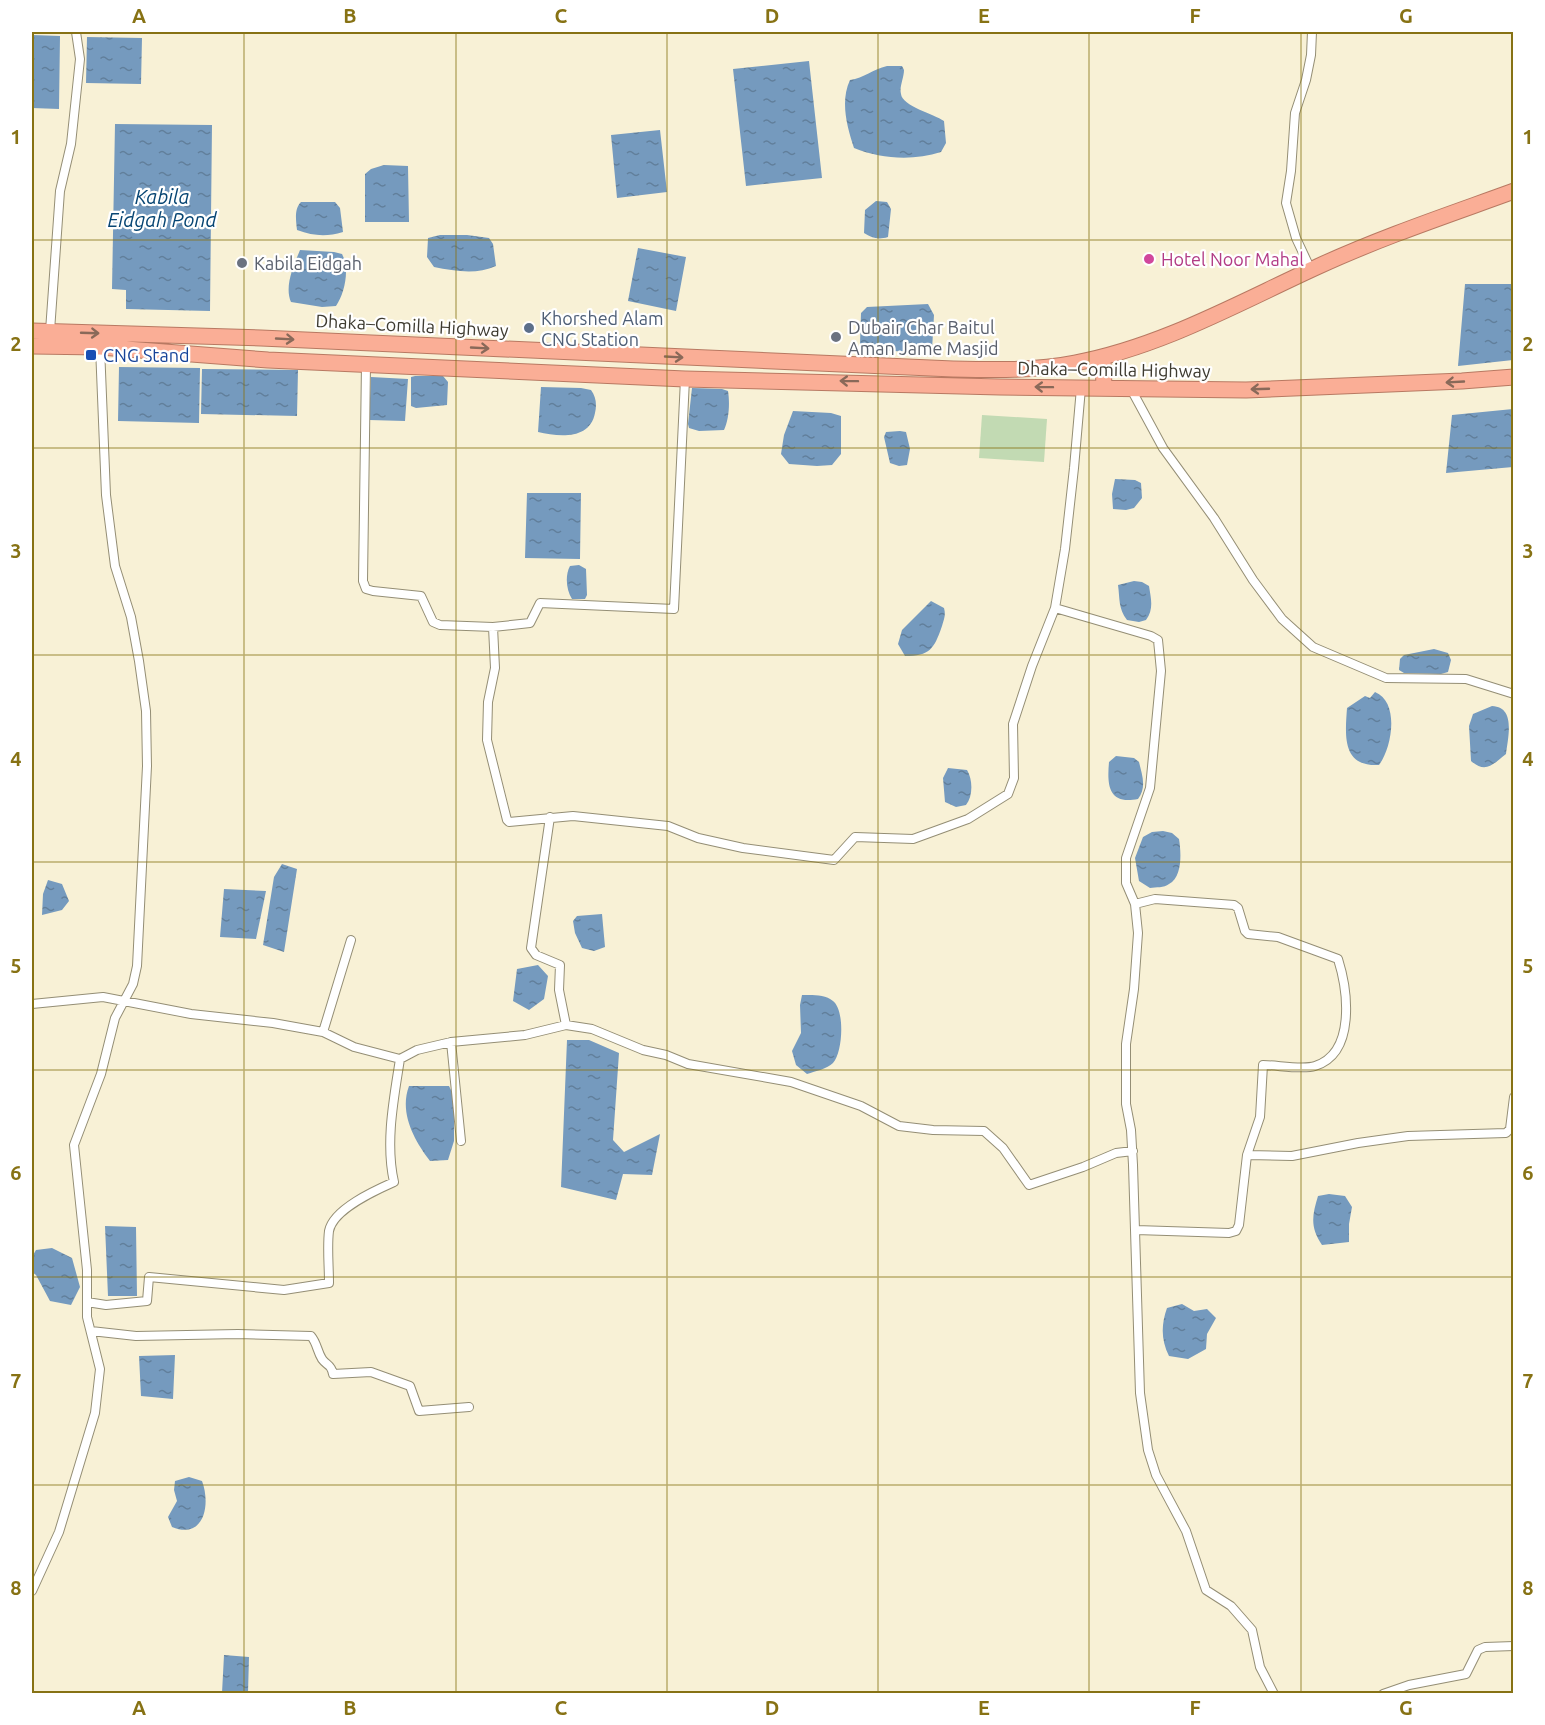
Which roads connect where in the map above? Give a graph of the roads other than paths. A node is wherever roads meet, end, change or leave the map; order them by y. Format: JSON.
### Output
{"nodes":[{"id":1,"x":76,"y":32,"type":"edge"},
{"id":2,"x":1312,"y":32,"type":"edge"},
{"id":3,"x":1514,"y":191,"type":"edge"},
{"id":4,"x":1311,"y":270,"type":"junction"},
{"id":5,"x":32,"y":331,"type":"edge"},
{"id":6,"x":50,"y":331,"type":"junction"},
{"id":7,"x":32,"y":346,"type":"edge"},
{"id":8,"x":100,"y":347,"type":"junction"},
{"id":9,"x":1103,"y":357,"type":"junction"},
{"id":10,"x":1077,"y":363,"type":"junction"},
{"id":11,"x":366,"y":364,"type":"junction"},
{"id":12,"x":1514,"y":377,"type":"edge"},
{"id":13,"x":686,"y":379,"type":"junction"},
{"id":14,"x":1080,"y":388,"type":"junction"},
{"id":15,"x":1104,"y":388,"type":"junction"},
{"id":16,"x":1131,"y":388,"type":"junction"},
{"id":17,"x":1055,"y":608,"type":"junction"},
{"id":18,"x":493,"y":627,"type":"junction"},
{"id":19,"x":1514,"y":694,"type":"edge"},
{"id":20,"x":550,"y":817,"type":"junction"},
{"id":21,"x":1135,"y":904,"type":"junction"},
{"id":22,"x":351,"y":940,"type":"dead end"},
{"id":23,"x":123,"y":1001,"type":"junction"},
{"id":24,"x":32,"y":1004,"type":"edge"},
{"id":25,"x":566,"y":1026,"type":"junction"},
{"id":26,"x":323,"y":1032,"type":"junction"},
{"id":27,"x":451,"y":1042,"type":"junction"},
{"id":28,"x":400,"y":1059,"type":"junction"},
{"id":29,"x":1514,"y":1097,"type":"edge"},
{"id":30,"x":461,"y":1141,"type":"dead end"},
{"id":31,"x":1132,"y":1151,"type":"junction"},
{"id":32,"x":1247,"y":1155,"type":"junction"},
{"id":33,"x":1136,"y":1230,"type":"junction"},
{"id":34,"x":87,"y":1302,"type":"junction"},
{"id":35,"x":91,"y":1330,"type":"junction"},
{"id":36,"x":469,"y":1407,"type":"dead end"},
{"id":37,"x":32,"y":1591,"type":"edge"},
{"id":38,"x":1514,"y":1646,"type":"edge"},
{"id":39,"x":1274,"y":1694,"type":"edge"},
{"id":40,"x":1383,"y":1694,"type":"edge"}],
"edges":[{"from":1,"to":6,"type":"street"},
{"from":2,"to":4,"type":"street"},
{"from":3,"to":4,"type":"highway","name":"Dhaka–Comilla Highway"},
{"from":4,"to":9,"type":"highway","name":"Dhaka–Comilla Highway"},
{"from":5,"to":6,"type":"highway","name":"Dhaka–Comilla Highway"},
{"from":6,"to":10,"type":"highway","name":"Dhaka–Comilla Highway","one_way":true},
{"from":7,"to":8,"type":"highway","name":"Dhaka–Comilla Highway"},
{"from":8,"to":11,"type":"highway","name":"Dhaka–Comilla Highway"},
{"from":8,"to":23,"type":"street"},
{"from":9,"to":10,"type":"highway","name":"Dhaka–Comilla Highway"},
{"from":9,"to":15,"type":"highway"},
{"from":10,"to":14,"type":"highway"},
{"from":11,"to":13,"type":"highway","name":"Dhaka–Comilla Highway"},
{"from":11,"to":18,"type":"street"},
{"from":12,"to":16,"type":"highway","name":"Dhaka–Comilla Highway","one_way":true},
{"from":14,"to":13,"type":"highway","name":"Dhaka–Comilla Highway","one_way":true},
{"from":13,"to":18,"type":"street"},
{"from":14,"to":15,"type":"highway","name":"Dhaka–Comilla Highway"},
{"from":14,"to":17,"type":"street"},
{"from":15,"to":16,"type":"highway","name":"Dhaka–Comilla Highway"},
{"from":16,"to":19,"type":"street"},
{"from":17,"to":20,"type":"street"},
{"from":17,"to":21,"type":"street"},
{"from":18,"to":20,"type":"street"},
{"from":20,"to":25,"type":"street"},
{"from":21,"to":31,"type":"street"},
{"from":21,"to":32,"type":"street"},
{"from":22,"to":26,"type":"street"},
{"from":23,"to":24,"type":"street"},
{"from":23,"to":26,"type":"street"},
{"from":23,"to":34,"type":"street"},
{"from":25,"to":27,"type":"street"},
{"from":25,"to":31,"type":"street"},
{"from":26,"to":28,"type":"street"},
{"from":27,"to":28,"type":"street"},
{"from":27,"to":30,"type":"street"},
{"from":28,"to":34,"type":"street"},
{"from":29,"to":32,"type":"street"},
{"from":31,"to":33,"type":"street"},
{"from":32,"to":33,"type":"street"},
{"from":33,"to":39,"type":"street"},
{"from":34,"to":35,"type":"street"},
{"from":35,"to":36,"type":"street"},
{"from":35,"to":37,"type":"street"},
{"from":38,"to":40,"type":"street"}]}
